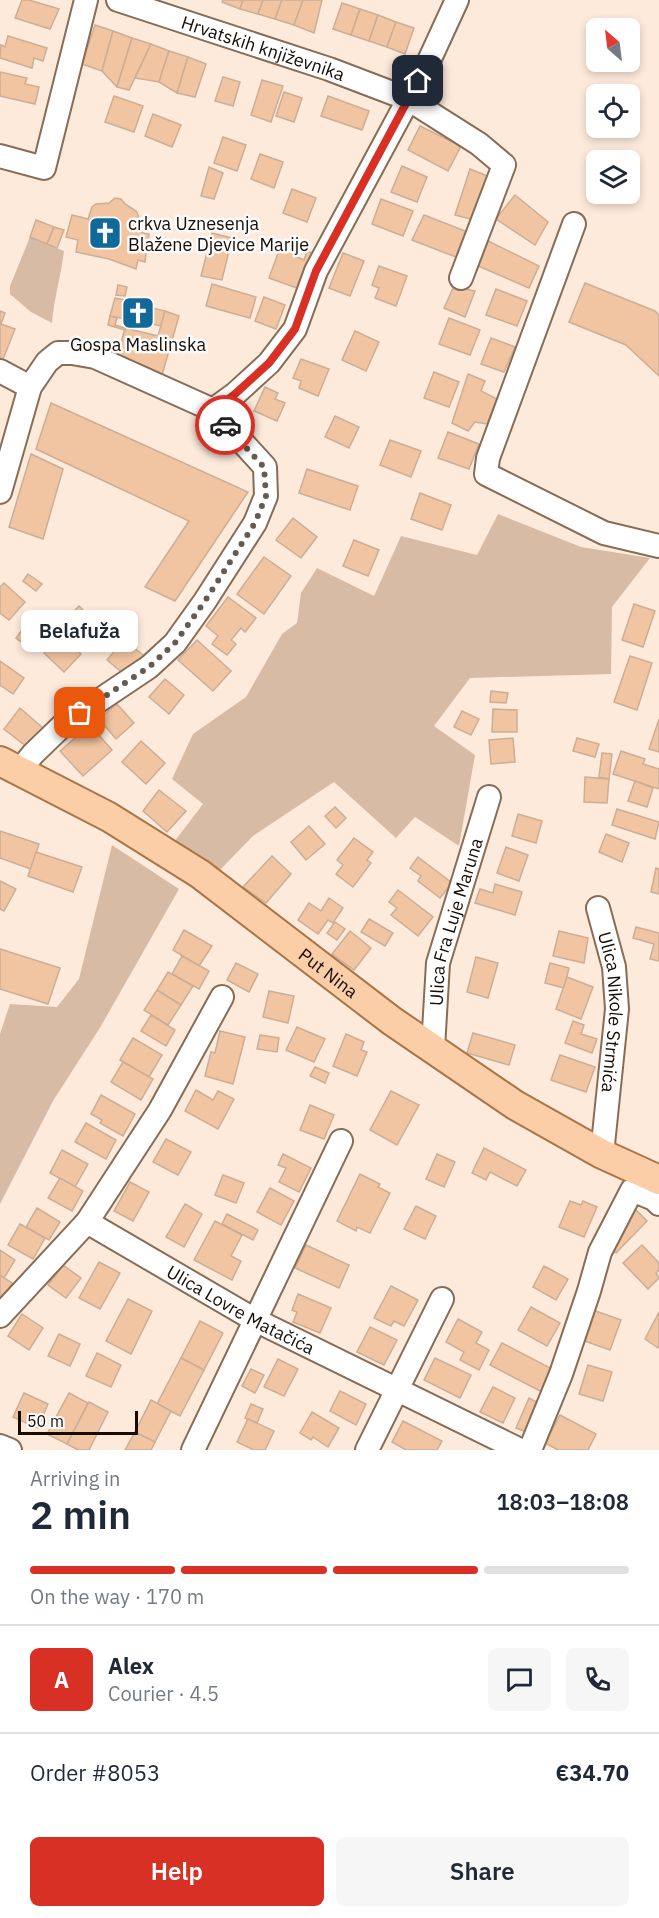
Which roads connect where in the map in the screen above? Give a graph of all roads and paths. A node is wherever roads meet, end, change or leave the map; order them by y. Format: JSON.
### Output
{"nodes":[{"id":1,"x":86,"y":0,"type":"edge"},
{"id":2,"x":118,"y":0,"type":"edge"},
{"id":3,"x":457,"y":0,"type":"edge"},
{"id":4,"x":408,"y":99,"type":"junction"},
{"id":5,"x":0,"y":156,"type":"edge"},
{"id":6,"x":574,"y":224,"type":"dead end"},
{"id":7,"x":462,"y":278,"type":"dead end"},
{"id":8,"x":0,"y":371,"type":"edge"},
{"id":9,"x":30,"y":387,"type":"junction"},
{"id":10,"x":213,"y":411,"type":"junction"},
{"id":11,"x":0,"y":492,"type":"edge"},
{"id":12,"x":659,"y":546,"type":"edge"},
{"id":13,"x":10,"y":766,"type":"edge"},
{"id":14,"x":489,"y":797,"type":"dead end"},
{"id":15,"x":598,"y":908,"type":"dead end"},
{"id":16,"x":222,"y":997,"type":"dead end"},
{"id":17,"x":433,"y":1048,"type":"junction"},
{"id":18,"x":341,"y":1141,"type":"dead end"},
{"id":19,"x":602,"y":1154,"type":"junction"},
{"id":20,"x":659,"y":1180,"type":"edge"},
{"id":21,"x":659,"y":1204,"type":"edge"},
{"id":22,"x":87,"y":1222,"type":"junction"},
{"id":23,"x":442,"y":1299,"type":"dead end"},
{"id":24,"x":0,"y":1316,"type":"edge"},
{"id":25,"x":255,"y":1320,"type":"junction"},
{"id":26,"x":397,"y":1390,"type":"junction"},
{"id":27,"x":0,"y":1446,"type":"edge"},
{"id":28,"x":10,"y":1450,"type":"edge"},
{"id":29,"x":193,"y":1450,"type":"edge"},
{"id":30,"x":367,"y":1450,"type":"edge"},
{"id":31,"x":520,"y":1450,"type":"edge"},
{"id":32,"x":530,"y":1450,"type":"edge"}],
"edges":[{"from":1,"to":5,"type":"street"},
{"from":2,"to":4,"type":"street","name":"Hrvatskih književnika"},
{"from":3,"to":4,"type":"street"},
{"from":4,"to":7,"type":"street","name":"Hrvatskih književnika"},
{"from":4,"to":10,"type":"street"},
{"from":6,"to":12,"type":"street"},
{"from":8,"to":9,"type":"street"},
{"from":9,"to":10,"type":"street"},
{"from":9,"to":11,"type":"street"},
{"from":10,"to":13,"type":"street"},
{"from":13,"to":17,"type":"main road","name":"Put Nina"},
{"from":14,"to":17,"type":"street","name":"Ulica Fra Luje Maruna"},
{"from":15,"to":19,"type":"street","name":"Ulica Nikole Strmića"},
{"from":16,"to":22,"type":"street"},
{"from":17,"to":19,"type":"main road","name":"Put Nina"},
{"from":18,"to":25,"type":"street"},
{"from":19,"to":20,"type":"main road","name":"Put Nina"},
{"from":21,"to":32,"type":"street"},
{"from":22,"to":24,"type":"street"},
{"from":22,"to":25,"type":"street","name":"Ulica Lovre Matačića"},
{"from":23,"to":26,"type":"street"},
{"from":25,"to":26,"type":"street","name":"Ulica Lovre Matačića"},
{"from":25,"to":29,"type":"street"},
{"from":26,"to":30,"type":"street"},
{"from":26,"to":31,"type":"street","name":"Ulica Lovre Matačića"},
{"from":27,"to":28,"type":"street"}]}
